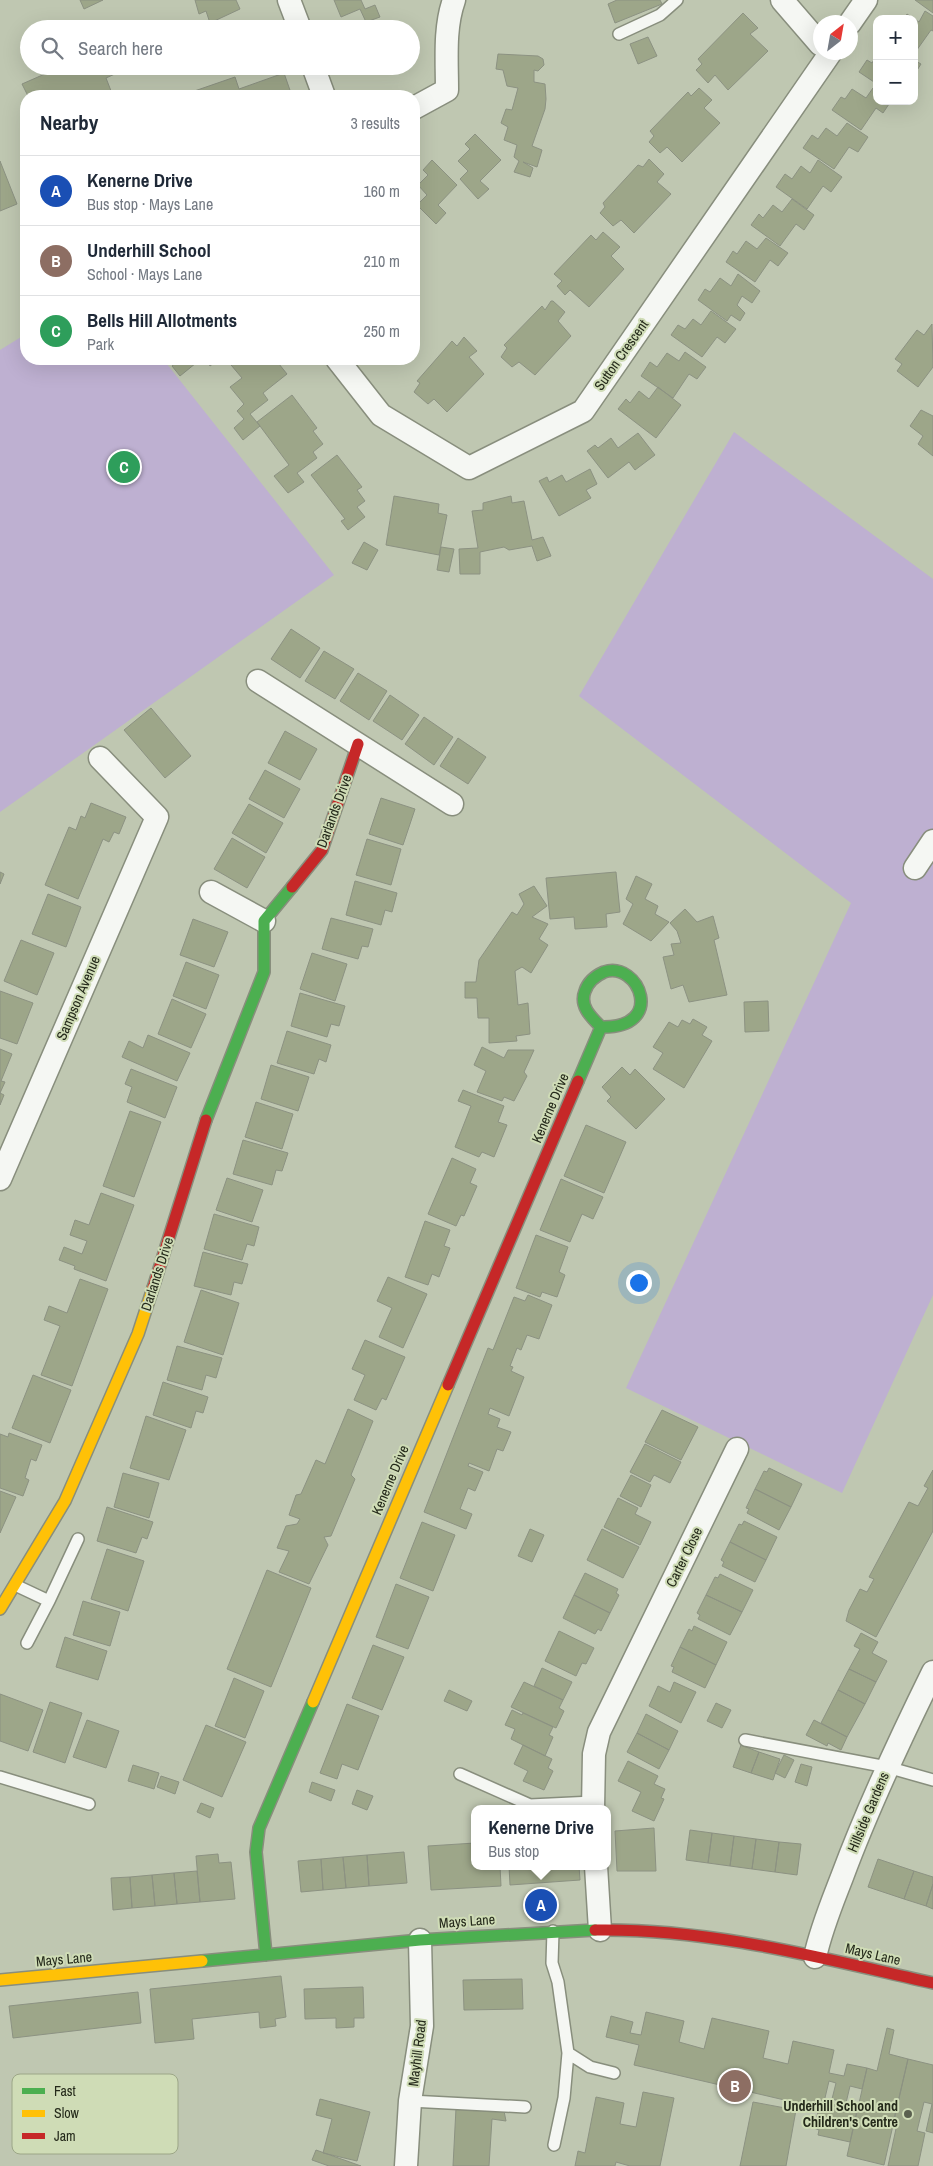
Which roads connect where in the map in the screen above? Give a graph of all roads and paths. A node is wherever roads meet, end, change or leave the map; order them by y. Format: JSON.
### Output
{"nodes":[{"id":1,"x":289,"y":0,"type":"edge"},
{"id":2,"x":454,"y":0,"type":"edge"},
{"id":3,"x":677,"y":0,"type":"edge"},
{"id":4,"x":782,"y":0,"type":"edge"},
{"id":5,"x":866,"y":0,"type":"edge"},
{"id":6,"x":856,"y":15,"type":"edge"},
{"id":7,"x":297,"y":20,"type":"edge"},
{"id":8,"x":619,"y":34,"type":"dead end"},
{"id":9,"x":813,"y":35,"type":"edge"},
{"id":10,"x":821,"y":60,"type":"edge"},
{"id":11,"x":317,"y":75,"type":"edge"},
{"id":12,"x":322,"y":90,"type":"edge"},
{"id":13,"x":420,"y":105,"type":"edge"},
{"id":14,"x":342,"y":365,"type":"edge"},
{"id":15,"x":258,"y":681,"type":"dead end"},
{"id":16,"x":358,"y":744,"type":"junction"},
{"id":17,"x":100,"y":758,"type":"dead end"},
{"id":18,"x":452,"y":804,"type":"dead end"},
{"id":19,"x":933,"y":841,"type":"edge"},
{"id":20,"x":915,"y":868,"type":"dead end"},
{"id":21,"x":211,"y":892,"type":"dead end"},
{"id":22,"x":264,"y":921,"type":"junction"},
{"id":23,"x":601,"y":1027,"type":"junction"},
{"id":24,"x":0,"y":1179,"type":"edge"},
{"id":25,"x":737,"y":1449,"type":"dead end"},
{"id":26,"x":78,"y":1539,"type":"dead end"},
{"id":27,"x":15,"y":1584,"type":"junction"},
{"id":28,"x":49,"y":1601,"type":"junction"},
{"id":29,"x":0,"y":1609,"type":"edge"},
{"id":30,"x":26,"y":1643,"type":"dead end"},
{"id":31,"x":933,"y":1672,"type":"edge"},
{"id":32,"x":745,"y":1740,"type":"dead end"},
{"id":33,"x":887,"y":1767,"type":"junction"},
{"id":34,"x":460,"y":1774,"type":"dead end"},
{"id":35,"x":0,"y":1777,"type":"edge"},
{"id":36,"x":933,"y":1780,"type":"edge"},
{"id":37,"x":89,"y":1804,"type":"dead end"},
{"id":38,"x":593,"y":1805,"type":"edge"},
{"id":39,"x":596,"y":1870,"type":"edge"},
{"id":40,"x":600,"y":1930,"type":"junction"},
{"id":41,"x":553,"y":1931,"type":"junction"},
{"id":42,"x":420,"y":1940,"type":"junction"},
{"id":43,"x":266,"y":1955,"type":"junction"},
{"id":44,"x":815,"y":1956,"type":"junction"},
{"id":45,"x":0,"y":1980,"type":"edge"},
{"id":46,"x":933,"y":1983,"type":"edge"},
{"id":47,"x":568,"y":2053,"type":"junction"},
{"id":48,"x":614,"y":2073,"type":"dead end"},
{"id":49,"x":410,"y":2101,"type":"junction"},
{"id":50,"x":525,"y":2107,"type":"dead end"},
{"id":51,"x":554,"y":2145,"type":"dead end"},
{"id":52,"x":406,"y":2166,"type":"edge"}],
"edges":[{"from":1,"to":7,"type":"street"},
{"from":2,"to":13,"type":"street"},
{"from":3,"to":8,"type":"lane"},
{"from":4,"to":9,"type":"street"},
{"from":5,"to":6,"type":"street"},
{"from":10,"to":14,"type":"street","name":"Sutton Crescent"},
{"from":11,"to":12,"type":"street"},
{"from":15,"to":16,"type":"street"},
{"from":16,"to":18,"type":"street"},
{"from":16,"to":22,"type":"street","name":"Darlands Drive"},
{"from":17,"to":24,"type":"street","name":"Sampson Avenue"},
{"from":19,"to":20,"type":"street"},
{"from":21,"to":22,"type":"street"},
{"from":22,"to":27,"type":"street","name":"Darlands Drive"},
{"from":23,"to":23,"type":"street"},
{"from":23,"to":43,"type":"street","name":"Kenerne Drive"},
{"from":25,"to":38,"type":"street","name":"Carter Close"},
{"from":26,"to":28,"type":"lane"},
{"from":27,"to":28,"type":"lane"},
{"from":27,"to":29,"type":"street","name":"Darlands Drive"},
{"from":28,"to":30,"type":"lane"},
{"from":31,"to":33,"type":"street","name":"Hillside Gardens"},
{"from":32,"to":33,"type":"lane"},
{"from":33,"to":36,"type":"lane"},
{"from":33,"to":44,"type":"street","name":"Hillside Gardens"},
{"from":34,"to":38,"type":"lane"},
{"from":35,"to":37,"type":"lane"},
{"from":39,"to":40,"type":"street"},
{"from":40,"to":41,"type":"street","name":"Mays Lane"},
{"from":40,"to":44,"type":"street","name":"Mays Lane"},
{"from":41,"to":42,"type":"street","name":"Mays Lane"},
{"from":41,"to":47,"type":"lane"},
{"from":42,"to":43,"type":"street","name":"Mays Lane"},
{"from":42,"to":49,"type":"street","name":"Mayhill Road"},
{"from":43,"to":45,"type":"street","name":"Mays Lane"},
{"from":44,"to":46,"type":"street","name":"Mays Lane"},
{"from":47,"to":48,"type":"lane"},
{"from":47,"to":51,"type":"lane"},
{"from":49,"to":50,"type":"lane"},
{"from":49,"to":52,"type":"street","name":"Mayhill Road"}]}
